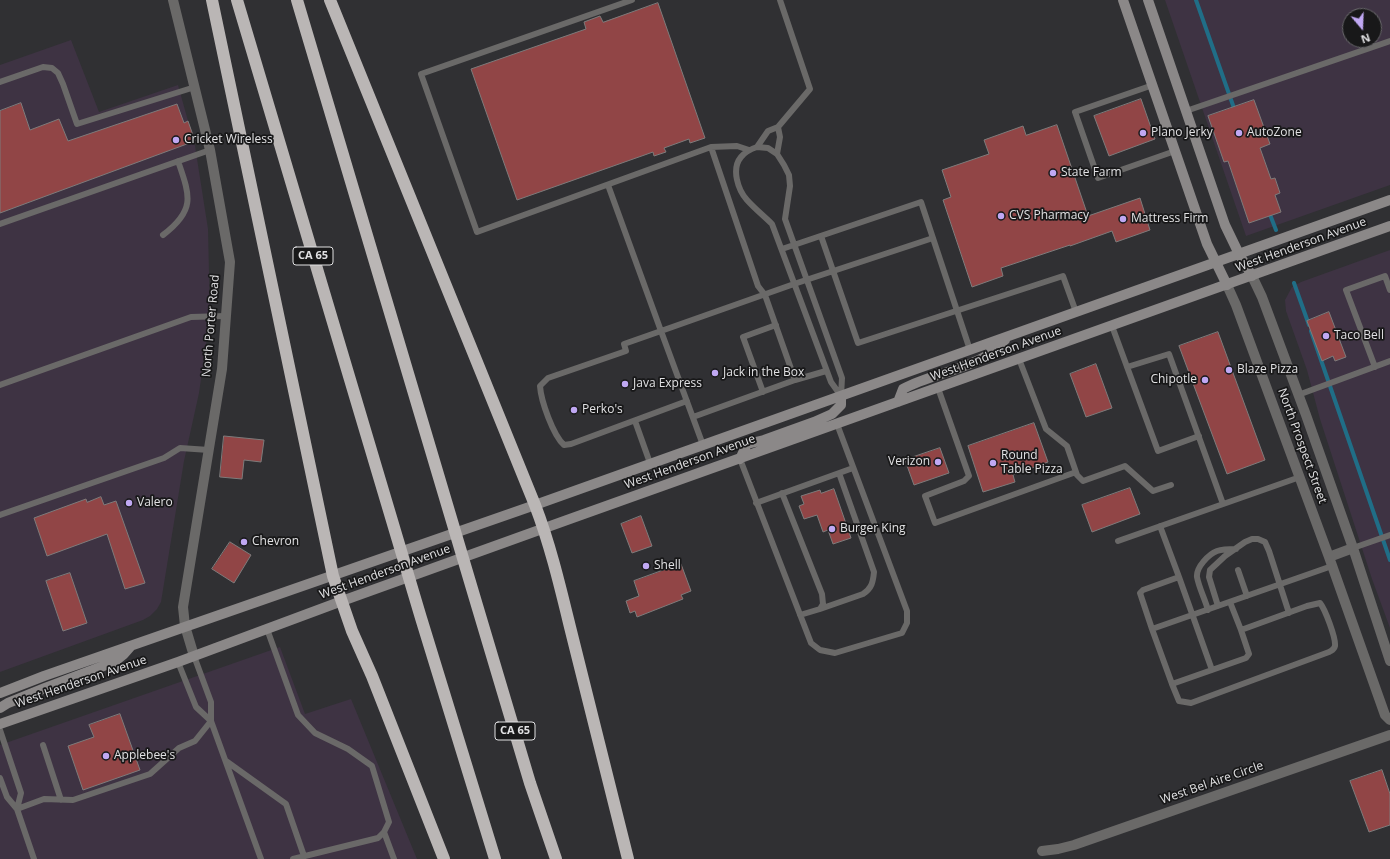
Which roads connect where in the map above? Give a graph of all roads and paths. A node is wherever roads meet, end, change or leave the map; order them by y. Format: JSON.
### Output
{"nodes":[{"id":1,"x":172,"y":0,"type":"edge"},
{"id":2,"x":212,"y":0,"type":"edge"},
{"id":3,"x":237,"y":0,"type":"edge"},
{"id":4,"x":297,"y":0,"type":"edge"},
{"id":5,"x":330,"y":0,"type":"edge"},
{"id":6,"x":632,"y":0,"type":"edge"},
{"id":7,"x":780,"y":0,"type":"edge"},
{"id":8,"x":1123,"y":0,"type":"edge"},
{"id":9,"x":1148,"y":0,"type":"edge"},
{"id":10,"x":1390,"y":41,"type":"edge"},
{"id":11,"x":0,"y":82,"type":"edge"},
{"id":12,"x":1153,"y":85,"type":"junction"},
{"id":13,"x":195,"y":87,"type":"junction"},
{"id":14,"x":1186,"y":111,"type":"junction"},
{"id":15,"x":778,"y":127,"type":"junction"},
{"id":16,"x":711,"y":147,"type":"junction"},
{"id":17,"x":757,"y":147,"type":"junction"},
{"id":18,"x":210,"y":150,"type":"junction"},
{"id":19,"x":749,"y":150,"type":"junction"},
{"id":20,"x":1175,"y":150,"type":"junction"},
{"id":21,"x":777,"y":154,"type":"junction"},
{"id":22,"x":178,"y":161,"type":"junction"},
{"id":23,"x":608,"y":185,"type":"junction"},
{"id":24,"x":1390,"y":200,"type":"edge"},
{"id":25,"x":0,"y":224,"type":"edge"},
{"id":26,"x":1390,"y":226,"type":"edge"},
{"id":27,"x":163,"y":235,"type":"dead end"},
{"id":28,"x":821,"y":236,"type":"junction"},
{"id":29,"x":933,"y":238,"type":"junction"},
{"id":30,"x":794,"y":245,"type":"junction"},
{"id":31,"x":782,"y":249,"type":"junction"},
{"id":32,"x":1239,"y":254,"type":"junction"},
{"id":33,"x":1215,"y":262,"type":"junction"},
{"id":34,"x":833,"y":271,"type":"junction"},
{"id":35,"x":1252,"y":276,"type":"junction"},
{"id":36,"x":806,"y":280,"type":"junction"},
{"id":37,"x":794,"y":284,"type":"junction"},
{"id":38,"x":1227,"y":285,"type":"junction"},
{"id":39,"x":1390,"y":290,"type":"edge"},
{"id":40,"x":765,"y":295,"type":"junction"},
{"id":41,"x":957,"y":310,"type":"junction"},
{"id":42,"x":1076,"y":312,"type":"junction"},
{"id":43,"x":226,"y":316,"type":"junction"},
{"id":44,"x":776,"y":325,"type":"junction"},
{"id":45,"x":1112,"y":326,"type":"junction"},
{"id":46,"x":661,"y":331,"type":"junction"},
{"id":47,"x":1009,"y":336,"type":"junction"},
{"id":48,"x":970,"y":350,"type":"junction"},
{"id":49,"x":1020,"y":359,"type":"junction"},
{"id":50,"x":1390,"y":361,"type":"edge"},
{"id":51,"x":1127,"y":367,"type":"junction"},
{"id":52,"x":1374,"y":367,"type":"junction"},
{"id":53,"x":826,"y":371,"type":"junction"},
{"id":54,"x":795,"y":380,"type":"junction"},
{"id":55,"x":0,"y":385,"type":"edge"},
{"id":56,"x":938,"y":388,"type":"junction"},
{"id":57,"x":764,"y":392,"type":"junction"},
{"id":58,"x":1298,"y":395,"type":"junction"},
{"id":59,"x":841,"y":396,"type":"junction"},
{"id":60,"x":687,"y":401,"type":"junction"},
{"id":61,"x":898,"y":402,"type":"junction"},
{"id":62,"x":693,"y":417,"type":"junction"},
{"id":63,"x":635,"y":421,"type":"junction"},
{"id":64,"x":837,"y":424,"type":"junction"},
{"id":65,"x":1199,"y":436,"type":"junction"},
{"id":66,"x":703,"y":445,"type":"junction"},
{"id":67,"x":209,"y":450,"type":"junction"},
{"id":68,"x":740,"y":459,"type":"junction"},
{"id":69,"x":650,"y":464,"type":"junction"},
{"id":70,"x":853,"y":468,"type":"junction"},
{"id":71,"x":1076,"y":472,"type":"junction"},
{"id":72,"x":839,"y":473,"type":"junction"},
{"id":73,"x":1300,"y":477,"type":"junction"},
{"id":74,"x":1171,"y":485,"type":"dead end"},
{"id":75,"x":782,"y":493,"type":"junction"},
{"id":76,"x":756,"y":502,"type":"junction"},
{"id":77,"x":536,"y":504,"type":"junction"},
{"id":78,"x":1223,"y":504,"type":"junction"},
{"id":79,"x":0,"y":515,"type":"edge"},
{"id":80,"x":1160,"y":526,"type":"junction"},
{"id":81,"x":544,"y":529,"type":"junction"},
{"id":82,"x":1390,"y":535,"type":"edge"},
{"id":83,"x":1118,"y":541,"type":"dead end"},
{"id":84,"x":1353,"y":548,"type":"junction"},
{"id":85,"x":1236,"y":549,"type":"junction"},
{"id":86,"x":1331,"y":561,"type":"junction"},
{"id":87,"x":1238,"y":570,"type":"dead end"},
{"id":88,"x":333,"y":576,"type":"junction"},
{"id":89,"x":1179,"y":577,"type":"junction"},
{"id":90,"x":1280,"y":584,"type":"junction"},
{"id":91,"x":1247,"y":596,"type":"junction"},
{"id":92,"x":342,"y":601,"type":"junction"},
{"id":93,"x":1230,"y":602,"type":"junction"},
{"id":94,"x":1218,"y":606,"type":"junction"},
{"id":95,"x":820,"y":609,"type":"junction"},
{"id":96,"x":1208,"y":610,"type":"junction"},
{"id":97,"x":1289,"y":613,"type":"junction"},
{"id":98,"x":800,"y":615,"type":"junction"},
{"id":99,"x":1192,"y":615,"type":"junction"},
{"id":100,"x":185,"y":626,"type":"junction"},
{"id":101,"x":267,"y":629,"type":"junction"},
{"id":102,"x":1152,"y":629,"type":"junction"},
{"id":103,"x":1241,"y":630,"type":"junction"},
{"id":104,"x":131,"y":646,"type":"junction"},
{"id":105,"x":194,"y":656,"type":"junction"},
{"id":106,"x":1390,"y":661,"type":"edge"},
{"id":107,"x":178,"y":662,"type":"junction"},
{"id":108,"x":1212,"y":670,"type":"junction"},
{"id":109,"x":1172,"y":684,"type":"junction"},
{"id":110,"x":0,"y":693,"type":"edge"},
{"id":111,"x":0,"y":708,"type":"edge"},
{"id":112,"x":1390,"y":720,"type":"edge"},
{"id":113,"x":211,"y":722,"type":"junction"},
{"id":114,"x":0,"y":724,"type":"edge"},
{"id":115,"x":0,"y":730,"type":"edge"},
{"id":116,"x":1390,"y":735,"type":"edge"},
{"id":117,"x":43,"y":745,"type":"dead end"},
{"id":118,"x":226,"y":761,"type":"junction"},
{"id":119,"x":0,"y":778,"type":"edge"},
{"id":120,"x":61,"y":800,"type":"junction"},
{"id":121,"x":17,"y":808,"type":"junction"},
{"id":122,"x":384,"y":832,"type":"junction"},
{"id":123,"x":1042,"y":850,"type":"dead end"},
{"id":124,"x":304,"y":856,"type":"junction"},
{"id":125,"x":34,"y":859,"type":"edge"},
{"id":126,"x":261,"y":859,"type":"edge"},
{"id":127,"x":292,"y":859,"type":"edge"},
{"id":128,"x":394,"y":859,"type":"edge"},
{"id":129,"x":444,"y":859,"type":"edge"},
{"id":130,"x":495,"y":859,"type":"edge"},
{"id":131,"x":556,"y":859,"type":"edge"},
{"id":132,"x":628,"y":859,"type":"edge"}],
"edges":[{"from":1,"to":13,"type":"street","name":"North Porter Road"},
{"from":2,"to":88,"type":"highway"},
{"from":3,"to":130,"type":"highway","number":"CA 65"},
{"from":4,"to":131,"type":"highway","number":"CA 65"},
{"from":5,"to":77,"type":"highway"},
{"from":6,"to":23,"type":"lane"},
{"from":7,"to":15,"type":"lane"},
{"from":8,"to":12,"type":"main road","name":"North Prospect Street"},
{"from":9,"to":14,"type":"main road","name":"North Prospect Street"},
{"from":10,"to":14,"type":"lane"},
{"from":11,"to":13,"type":"lane"},
{"from":12,"to":20,"type":"main road","name":"North Prospect Street"},
{"from":12,"to":20,"type":"lane"},
{"from":13,"to":18,"type":"street","name":"North Porter Road"},
{"from":14,"to":32,"type":"main road","name":"North Prospect Street"},
{"from":15,"to":17,"type":"lane"},
{"from":15,"to":21,"type":"lane"},
{"from":16,"to":19,"type":"lane"},
{"from":16,"to":23,"type":"lane"},
{"from":16,"to":40,"type":"lane"},
{"from":17,"to":19,"type":"lane"},
{"from":17,"to":21,"type":"lane"},
{"from":18,"to":22,"type":"lane"},
{"from":18,"to":43,"type":"street","name":"North Porter Road"},
{"from":19,"to":31,"type":"lane"},
{"from":20,"to":33,"type":"main road","name":"North Prospect Street"},
{"from":21,"to":30,"type":"lane"},
{"from":22,"to":25,"type":"lane"},
{"from":22,"to":27,"type":"lane"},
{"from":23,"to":46,"type":"lane"},
{"from":24,"to":32,"type":"main road","name":"West Henderson Avenue"},
{"from":26,"to":35,"type":"main road","name":"West Henderson Avenue"},
{"from":28,"to":29,"type":"lane"},
{"from":28,"to":30,"type":"lane"},
{"from":28,"to":34,"type":"lane"},
{"from":29,"to":34,"type":"lane"},
{"from":29,"to":41,"type":"lane"},
{"from":30,"to":31,"type":"lane"},
{"from":30,"to":36,"type":"lane"},
{"from":31,"to":37,"type":"lane"},
{"from":32,"to":33,"type":"main road","name":"West Henderson Avenue"},
{"from":32,"to":35,"type":"main road","name":"North Prospect Street"},
{"from":33,"to":38,"type":"main road","name":"North Prospect Street"},
{"from":33,"to":42,"type":"main road","name":"West Henderson Avenue"},
{"from":34,"to":36,"type":"lane"},
{"from":34,"to":41,"type":"lane"},
{"from":35,"to":38,"type":"main road","name":"West Henderson Avenue"},
{"from":35,"to":58,"type":"street","name":"North Prospect Street"},
{"from":36,"to":37,"type":"lane"},
{"from":36,"to":59,"type":"lane"},
{"from":37,"to":40,"type":"lane"},
{"from":37,"to":53,"type":"lane"},
{"from":38,"to":45,"type":"main road","name":"West Henderson Avenue"},
{"from":38,"to":73,"type":"street","name":"North Prospect Street"},
{"from":39,"to":52,"type":"lane"},
{"from":40,"to":44,"type":"lane"},
{"from":40,"to":46,"type":"lane"},
{"from":41,"to":42,"type":"lane"},
{"from":41,"to":48,"type":"lane"},
{"from":42,"to":47,"type":"main road","name":"West Henderson Avenue"},
{"from":43,"to":55,"type":"lane"},
{"from":43,"to":67,"type":"street","name":"North Porter Road"},
{"from":44,"to":54,"type":"lane"},
{"from":44,"to":57,"type":"lane"},
{"from":45,"to":49,"type":"main road","name":"West Henderson Avenue"},
{"from":45,"to":51,"type":"lane"},
{"from":46,"to":60,"type":"lane"},
{"from":46,"to":63,"type":"lane"},
{"from":47,"to":48,"type":"main road","name":"West Henderson Avenue"},
{"from":47,"to":61,"type":"main road"},
{"from":48,"to":59,"type":"main road","name":"West Henderson Avenue"},
{"from":49,"to":56,"type":"main road","name":"West Henderson Avenue"},
{"from":49,"to":71,"type":"lane"},
{"from":50,"to":52,"type":"lane"},
{"from":51,"to":65,"type":"lane"},
{"from":51,"to":65,"type":"lane"},
{"from":52,"to":58,"type":"lane"},
{"from":53,"to":54,"type":"lane"},
{"from":53,"to":59,"type":"lane"},
{"from":54,"to":57,"type":"lane"},
{"from":56,"to":61,"type":"main road","name":"West Henderson Avenue"},
{"from":56,"to":71,"type":"lane"},
{"from":57,"to":62,"type":"lane"},
{"from":58,"to":84,"type":"street","name":"North Prospect Street"},
{"from":59,"to":66,"type":"main road","name":"West Henderson Avenue"},
{"from":59,"to":68,"type":"main road"},
{"from":60,"to":62,"type":"lane"},
{"from":60,"to":63,"type":"lane"},
{"from":61,"to":64,"type":"main road","name":"West Henderson Avenue"},
{"from":62,"to":66,"type":"lane"},
{"from":63,"to":69,"type":"lane"},
{"from":64,"to":68,"type":"main road","name":"West Henderson Avenue"},
{"from":64,"to":70,"type":"lane"},
{"from":65,"to":78,"type":"lane"},
{"from":66,"to":69,"type":"main road","name":"West Henderson Avenue"},
{"from":67,"to":79,"type":"lane"},
{"from":67,"to":100,"type":"street","name":"North Porter Road"},
{"from":68,"to":76,"type":"lane"},
{"from":68,"to":81,"type":"main road","name":"West Henderson Avenue"},
{"from":69,"to":77,"type":"main road","name":"West Henderson Avenue"},
{"from":70,"to":72,"type":"lane"},
{"from":70,"to":98,"type":"lane"},
{"from":71,"to":74,"type":"lane"},
{"from":72,"to":75,"type":"lane"},
{"from":72,"to":95,"type":"lane"},
{"from":73,"to":78,"type":"lane"},
{"from":73,"to":86,"type":"street","name":"North Prospect Street"},
{"from":75,"to":76,"type":"lane"},
{"from":75,"to":95,"type":"lane"},
{"from":76,"to":98,"type":"lane"},
{"from":77,"to":81,"type":"highway"},
{"from":77,"to":88,"type":"main road","name":"West Henderson Avenue"},
{"from":78,"to":80,"type":"lane"},
{"from":80,"to":83,"type":"lane"},
{"from":80,"to":89,"type":"lane"},
{"from":81,"to":92,"type":"main road","name":"West Henderson Avenue"},
{"from":81,"to":132,"type":"highway"},
{"from":82,"to":84,"type":"lane"},
{"from":84,"to":86,"type":"street"},
{"from":84,"to":106,"type":"street","name":"North Prospect Street"},
{"from":85,"to":90,"type":"lane"},
{"from":85,"to":94,"type":"lane"},
{"from":85,"to":96,"type":"lane"},
{"from":86,"to":90,"type":"lane"},
{"from":86,"to":112,"type":"street","name":"North Prospect Street"},
{"from":87,"to":91,"type":"lane"},
{"from":88,"to":92,"type":"highway"},
{"from":88,"to":100,"type":"main road","name":"West Henderson Avenue"},
{"from":89,"to":99,"type":"lane"},
{"from":89,"to":102,"type":"lane"},
{"from":90,"to":91,"type":"lane"},
{"from":90,"to":97,"type":"lane"},
{"from":91,"to":93,"type":"lane"},
{"from":92,"to":101,"type":"main road","name":"West Henderson Avenue"},
{"from":92,"to":129,"type":"highway"},
{"from":93,"to":94,"type":"lane"},
{"from":93,"to":103,"type":"lane"},
{"from":94,"to":96,"type":"lane"},
{"from":95,"to":98,"type":"lane"},
{"from":96,"to":99,"type":"lane"},
{"from":97,"to":103,"type":"lane"},
{"from":97,"to":109,"type":"lane"},
{"from":99,"to":102,"type":"lane"},
{"from":99,"to":108,"type":"lane"},
{"from":100,"to":104,"type":"main road","name":"West Henderson Avenue"},
{"from":100,"to":105,"type":"street","name":"North Porter Road"},
{"from":101,"to":105,"type":"main road","name":"West Henderson Avenue"},
{"from":101,"to":122,"type":"lane"},
{"from":102,"to":109,"type":"lane"},
{"from":103,"to":108,"type":"lane"},
{"from":104,"to":110,"type":"main road","name":"West Henderson Avenue"},
{"from":104,"to":111,"type":"main road"},
{"from":105,"to":107,"type":"main road","name":"West Henderson Avenue"},
{"from":105,"to":113,"type":"lane"},
{"from":107,"to":113,"type":"lane"},
{"from":107,"to":114,"type":"main road","name":"West Henderson Avenue"},
{"from":108,"to":109,"type":"lane"},
{"from":113,"to":118,"type":"lane"},
{"from":113,"to":120,"type":"lane"},
{"from":115,"to":121,"type":"lane"},
{"from":116,"to":123,"type":"street","name":"West Bel Aire Circle"},
{"from":117,"to":120,"type":"lane"},
{"from":118,"to":124,"type":"lane"},
{"from":118,"to":126,"type":"lane"},
{"from":119,"to":121,"type":"lane"},
{"from":120,"to":121,"type":"lane"},
{"from":121,"to":125,"type":"lane"},
{"from":122,"to":124,"type":"lane"},
{"from":122,"to":128,"type":"lane"},
{"from":124,"to":127,"type":"lane"}]}
